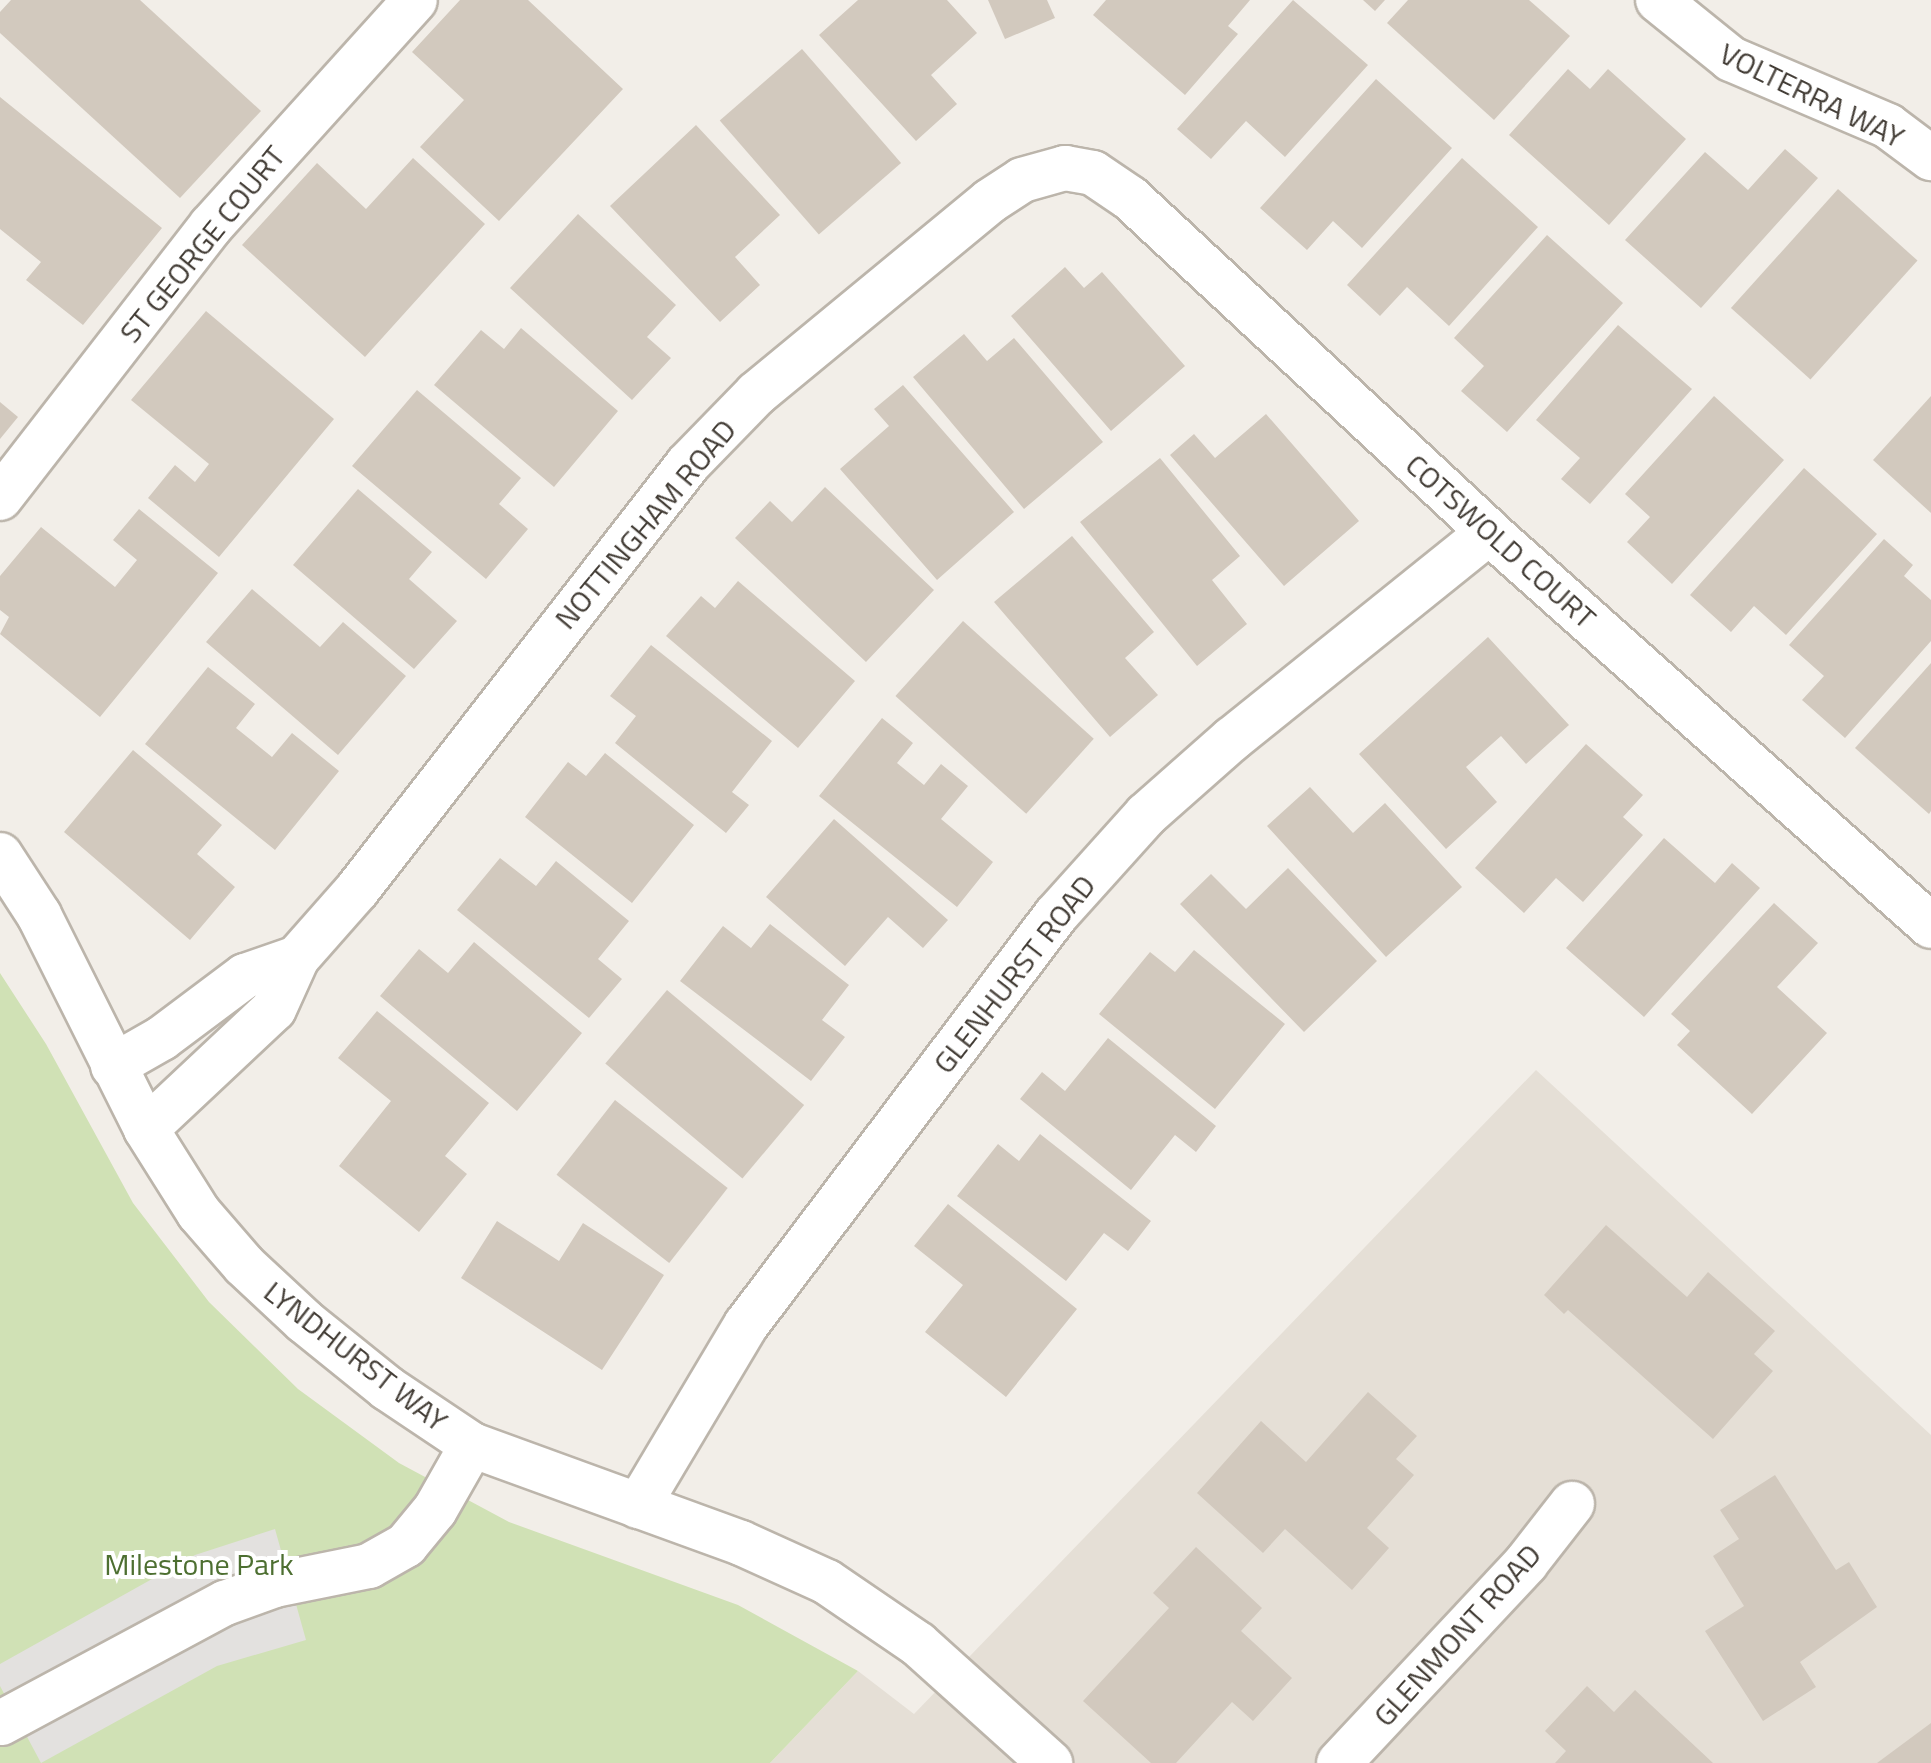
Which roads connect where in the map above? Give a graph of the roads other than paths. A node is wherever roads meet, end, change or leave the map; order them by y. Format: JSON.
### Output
{"nodes":[{"id":1,"x":415,"y":0,"type":"edge"},
{"id":2,"x":1658,"y":0,"type":"edge"},
{"id":3,"x":1931,"y":158,"type":"edge"},
{"id":4,"x":1065,"y":168,"type":"joint"},
{"id":5,"x":0,"y":498,"type":"edge"},
{"id":6,"x":1489,"y":532,"type":"junction"},
{"id":7,"x":0,"y":855,"type":"edge"},
{"id":8,"x":1931,"y":926,"type":"edge"},
{"id":9,"x":297,"y":958,"type":"junction"},
{"id":10,"x":113,"y":1066,"type":"junction"},
{"id":11,"x":146,"y":1129,"type":"junction"},
{"id":12,"x":472,"y":1445,"type":"junction"},
{"id":13,"x":1572,"y":1504,"type":"dead end"},
{"id":14,"x":638,"y":1506,"type":"junction"},
{"id":15,"x":1,"y":1723,"type":"edge"},
{"id":16,"x":1050,"y":1763,"type":"edge"},
{"id":17,"x":1339,"y":1763,"type":"edge"}],
"edges":[{"from":1,"to":5,"type":"street","name":"ST GEORGE COURT"},
{"from":2,"to":3,"type":"street","name":"VOLTERRA WAY"},
{"from":4,"to":6,"type":"street","name":"COTSWOLD COURT"},
{"from":4,"to":9,"type":"street","name":"NOTTINGHAM ROAD"},
{"from":6,"to":8,"type":"street","name":"COTSWOLD COURT"},
{"from":6,"to":14,"type":"street","name":"GLENHURST ROAD"},
{"from":7,"to":10,"type":"street","name":"LYNDHURST WAY"},
{"from":9,"to":10,"type":"street","name":"NOTTINGHAM ROAD"},
{"from":9,"to":11,"type":"street","name":"NOTTINGHAM ROAD"},
{"from":10,"to":11,"type":"street","name":"LYNDHURST WAY"},
{"from":11,"to":12,"type":"street","name":"LYNDHURST WAY"},
{"from":12,"to":14,"type":"street","name":"LYNDHURST WAY"},
{"from":12,"to":15,"type":"street"},
{"from":13,"to":17,"type":"street","name":"GLENMONT ROAD"},
{"from":14,"to":16,"type":"street","name":"LYNDHURST WAY"}]}
